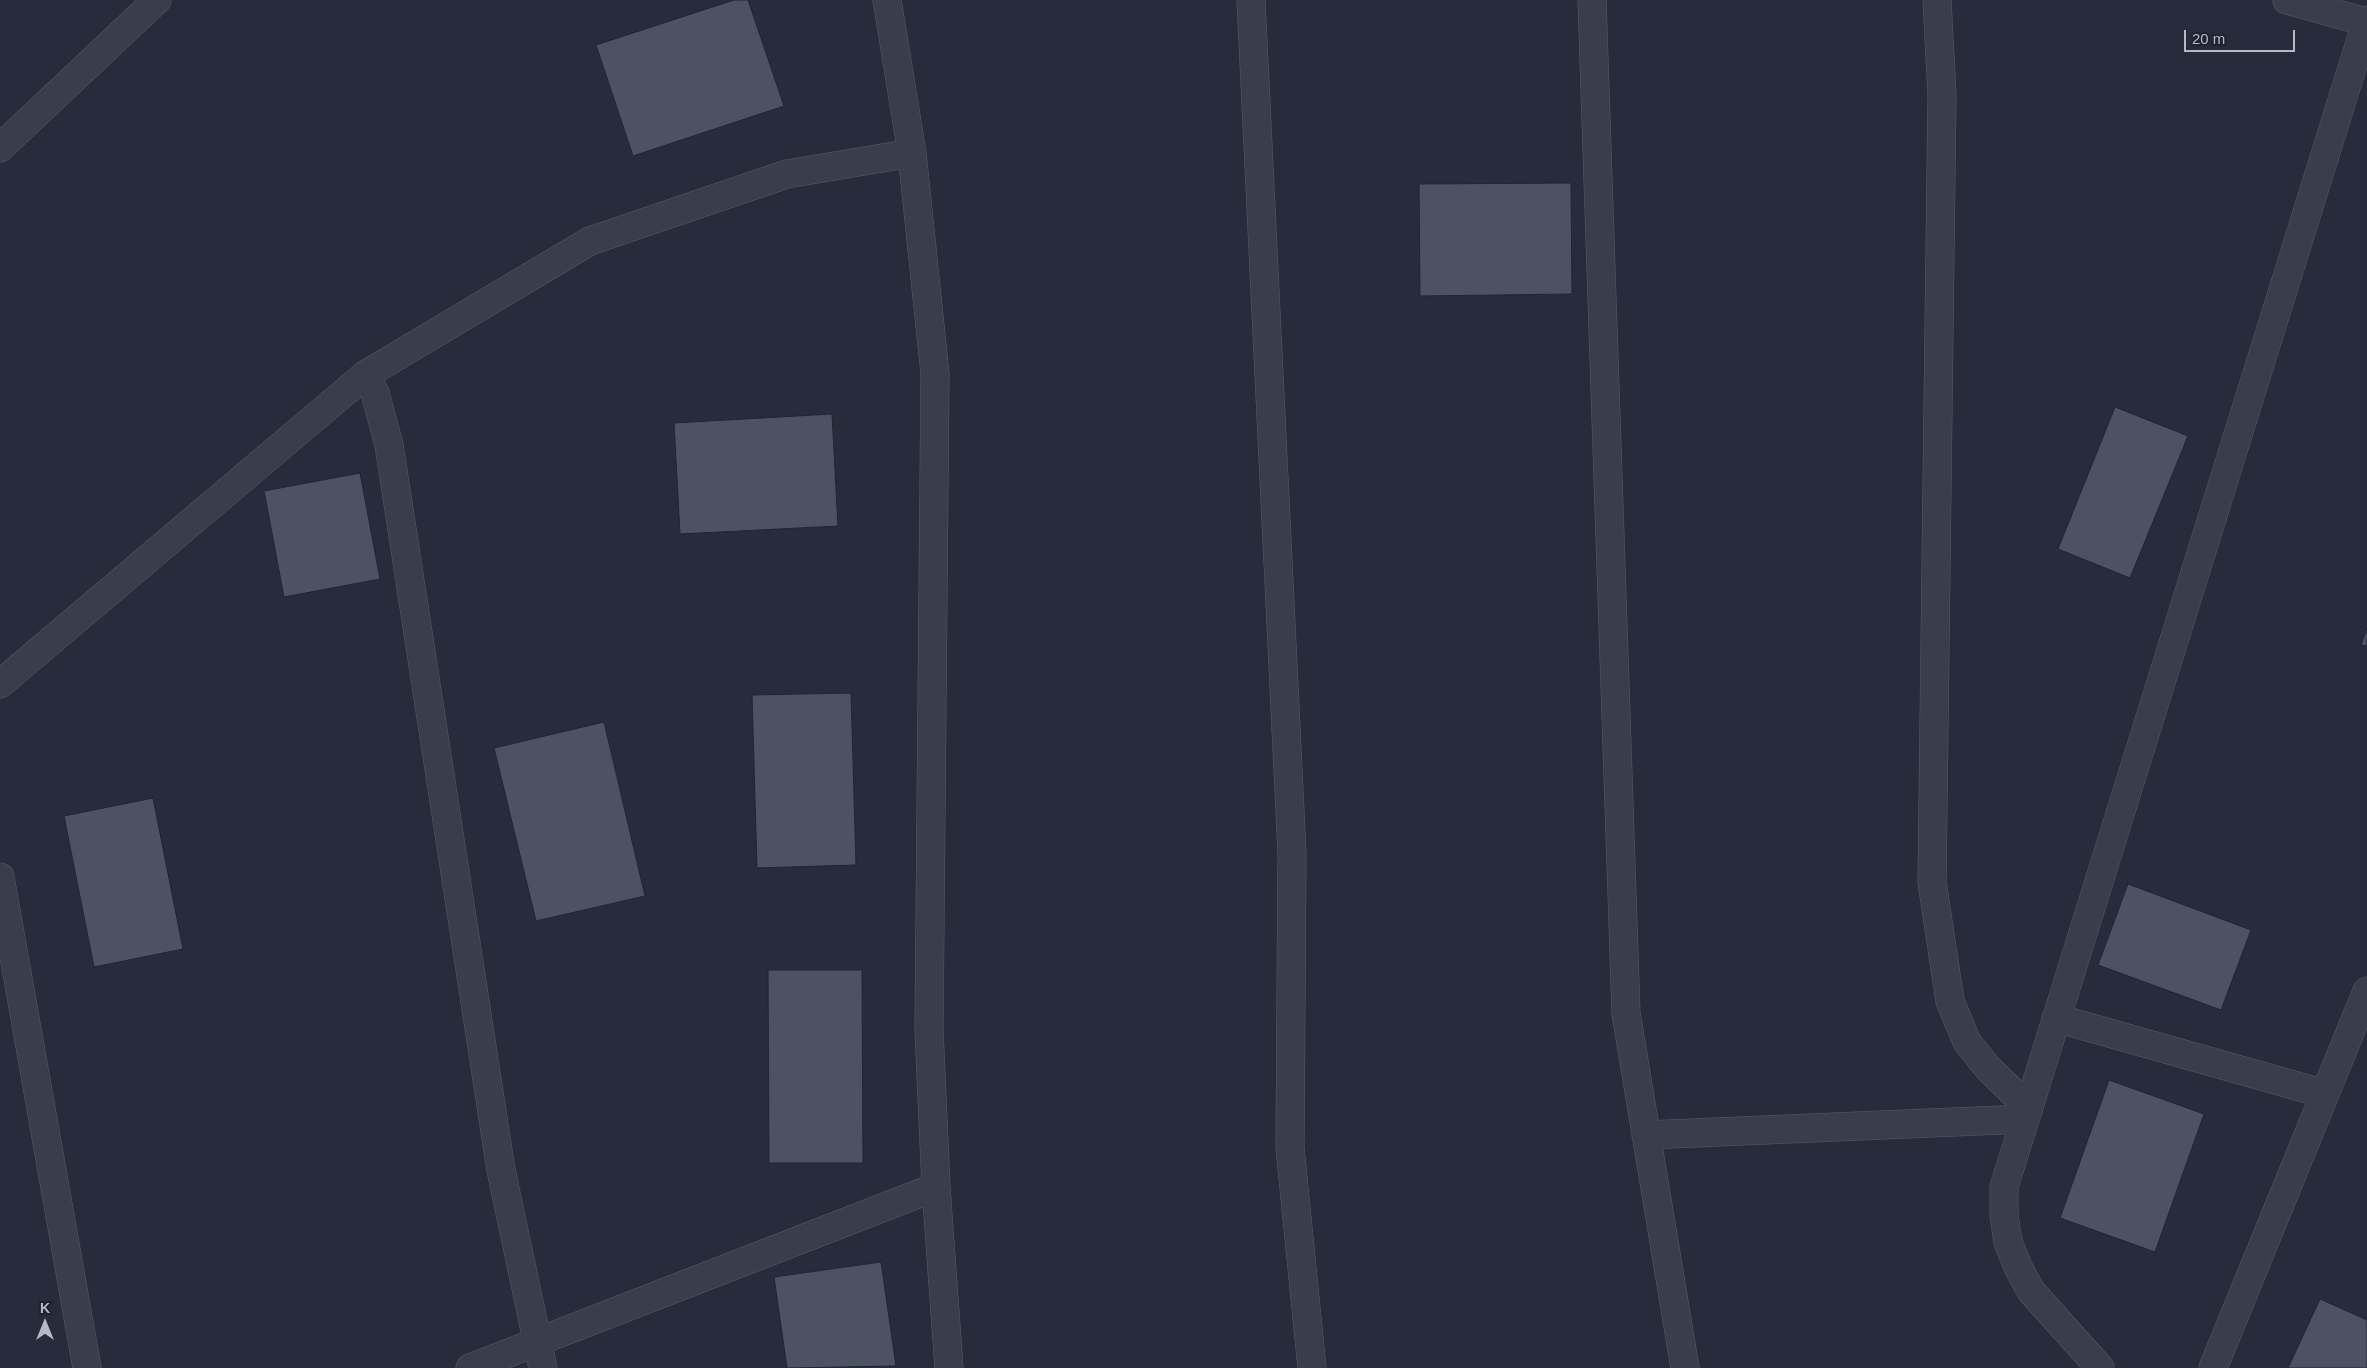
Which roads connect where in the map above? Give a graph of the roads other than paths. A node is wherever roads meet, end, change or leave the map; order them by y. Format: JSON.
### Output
{"nodes":[{"id":1,"x":157,"y":0,"type":"edge"},
{"id":2,"x":887,"y":0,"type":"edge"},
{"id":3,"x":1251,"y":0,"type":"edge"},
{"id":4,"x":1592,"y":0,"type":"edge"},
{"id":5,"x":1937,"y":0,"type":"edge"},
{"id":6,"x":2287,"y":0,"type":"edge"},
{"id":7,"x":2367,"y":21,"type":"edge"},
{"id":8,"x":0,"y":148,"type":"edge"},
{"id":9,"x":912,"y":152,"type":"junction"},
{"id":10,"x":365,"y":375,"type":"junction"},
{"id":11,"x":0,"y":684,"type":"edge"},
{"id":12,"x":0,"y":877,"type":"edge"},
{"id":13,"x":2367,"y":991,"type":"edge"},
{"id":14,"x":2056,"y":1018,"type":"junction"},
{"id":15,"x":2325,"y":1094,"type":"junction"},
{"id":16,"x":2026,"y":1113,"type":"junction"},
{"id":17,"x":1646,"y":1135,"type":"junction"},
{"id":18,"x":936,"y":1187,"type":"junction"},
{"id":19,"x":538,"y":1340,"type":"junction"},
{"id":20,"x":87,"y":1368,"type":"edge"},
{"id":21,"x":470,"y":1368,"type":"edge"},
{"id":22,"x":543,"y":1368,"type":"edge"},
{"id":23,"x":949,"y":1368,"type":"edge"},
{"id":24,"x":1312,"y":1368,"type":"edge"},
{"id":25,"x":1685,"y":1368,"type":"edge"},
{"id":26,"x":2100,"y":1368,"type":"edge"},
{"id":27,"x":2213,"y":1368,"type":"edge"}],
"edges":[{"from":1,"to":8,"type":"street"},
{"from":2,"to":9,"type":"street"},
{"from":3,"to":24,"type":"street"},
{"from":4,"to":17,"type":"street"},
{"from":5,"to":16,"type":"street"},
{"from":6,"to":7,"type":"street"},
{"from":7,"to":14,"type":"street"},
{"from":9,"to":10,"type":"street"},
{"from":9,"to":18,"type":"street"},
{"from":10,"to":11,"type":"street"},
{"from":10,"to":19,"type":"street"},
{"from":12,"to":20,"type":"street"},
{"from":13,"to":15,"type":"street"},
{"from":14,"to":15,"type":"street"},
{"from":14,"to":16,"type":"street"},
{"from":15,"to":27,"type":"street"},
{"from":16,"to":17,"type":"street"},
{"from":16,"to":26,"type":"street"},
{"from":17,"to":25,"type":"street"},
{"from":18,"to":19,"type":"street"},
{"from":18,"to":23,"type":"street"},
{"from":19,"to":21,"type":"street"},
{"from":19,"to":22,"type":"street"}]}
